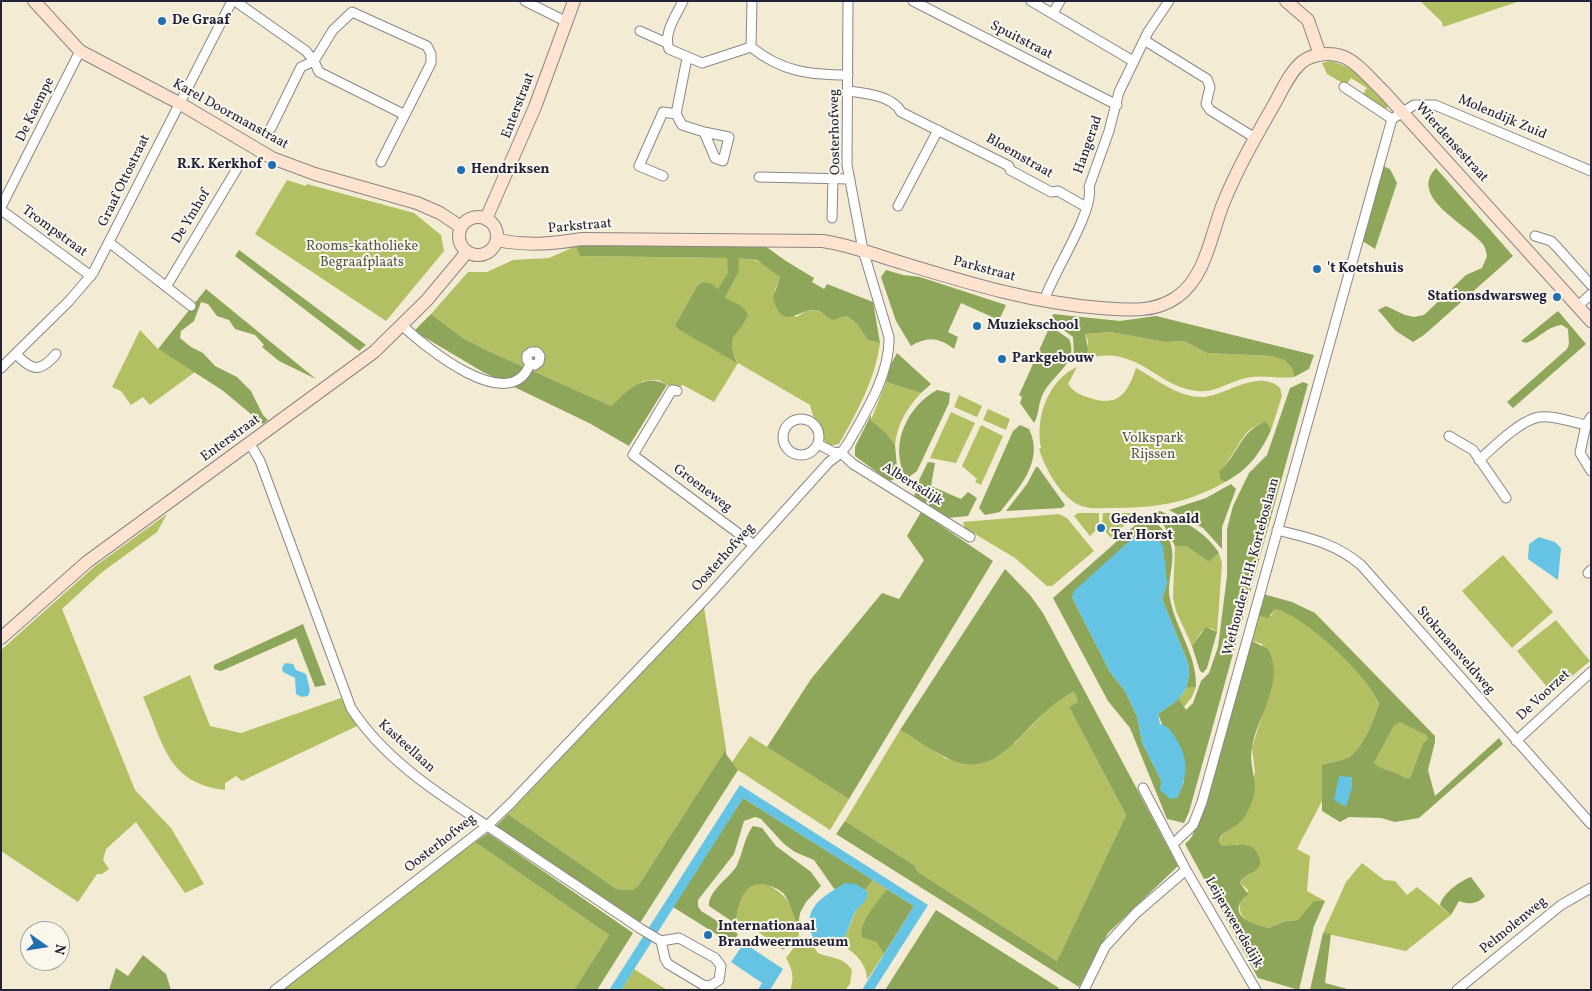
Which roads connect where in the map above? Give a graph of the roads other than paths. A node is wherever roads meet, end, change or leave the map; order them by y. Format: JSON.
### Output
{"nodes":[{"id":1,"x":34,"y":1,"type":"edge"},
{"id":2,"x":233,"y":1,"type":"edge"},
{"id":3,"x":525,"y":1,"type":"edge"},
{"id":4,"x":574,"y":1,"type":"edge"},
{"id":5,"x":683,"y":1,"type":"edge"},
{"id":6,"x":752,"y":1,"type":"edge"},
{"id":7,"x":848,"y":1,"type":"edge"},
{"id":8,"x":913,"y":1,"type":"edge"},
{"id":9,"x":1031,"y":1,"type":"edge"},
{"id":10,"x":1060,"y":1,"type":"edge"},
{"id":11,"x":1169,"y":1,"type":"edge"},
{"id":12,"x":1286,"y":1,"type":"edge"},
{"id":13,"x":1053,"y":14,"type":"junction"},
{"id":14,"x":565,"y":21,"type":"junction"},
{"id":15,"x":640,"y":31,"type":"dead end"},
{"id":16,"x":1144,"y":40,"type":"junction"},
{"id":17,"x":666,"y":43,"type":"junction"},
{"id":18,"x":751,"y":47,"type":"junction"},
{"id":19,"x":80,"y":51,"type":"junction"},
{"id":20,"x":1320,"y":55,"type":"junction"},
{"id":21,"x":687,"y":58,"type":"junction"},
{"id":22,"x":314,"y":61,"type":"junction"},
{"id":23,"x":1133,"y":61,"type":"junction"},
{"id":24,"x":848,"y":75,"type":"junction"},
{"id":25,"x":1344,"y":87,"type":"dead end"},
{"id":26,"x":849,"y":91,"type":"junction"},
{"id":27,"x":179,"y":103,"type":"junction"},
{"id":28,"x":1117,"y":105,"type":"junction"},
{"id":29,"x":403,"y":114,"type":"junction"},
{"id":30,"x":676,"y":114,"type":"junction"},
{"id":31,"x":1397,"y":116,"type":"junction"},
{"id":32,"x":272,"y":128,"type":"dead end"},
{"id":33,"x":938,"y":130,"type":"junction"},
{"id":34,"x":704,"y":132,"type":"dead end"},
{"id":35,"x":1255,"y":138,"type":"junction"},
{"id":36,"x":241,"y":162,"type":"dead end"},
{"id":37,"x":381,"y":162,"type":"dead end"},
{"id":38,"x":1591,"y":171,"type":"edge"},
{"id":39,"x":662,"y":176,"type":"dead end"},
{"id":40,"x":759,"y":177,"type":"dead end"},
{"id":41,"x":832,"y":178,"type":"junction"},
{"id":42,"x":850,"y":179,"type":"junction"},
{"id":43,"x":898,"y":206,"type":"dead end"},
{"id":44,"x":1086,"y":207,"type":"junction"},
{"id":45,"x":1,"y":209,"type":"edge"},
{"id":46,"x":486,"y":218,"type":"junction"},
{"id":47,"x":832,"y":218,"type":"dead end"},
{"id":48,"x":461,"y":227,"type":"junction"},
{"id":49,"x":1535,"y":236,"type":"dead end"},
{"id":50,"x":497,"y":240,"type":"junction"},
{"id":51,"x":110,"y":243,"type":"junction"},
{"id":52,"x":863,"y":250,"type":"junction"},
{"id":53,"x":467,"y":252,"type":"junction"},
{"id":54,"x":91,"y":276,"type":"junction"},
{"id":55,"x":1591,"y":284,"type":"edge"},
{"id":56,"x":166,"y":287,"type":"junction"},
{"id":57,"x":1591,"y":294,"type":"edge"},
{"id":58,"x":1044,"y":301,"type":"junction"},
{"id":59,"x":191,"y":306,"type":"dead end"},
{"id":60,"x":1578,"y":306,"type":"junction"},
{"id":61,"x":1591,"y":322,"type":"edge"},
{"id":62,"x":403,"y":326,"type":"junction"},
{"id":63,"x":16,"y":354,"type":"junction"},
{"id":64,"x":56,"y":354,"type":"dead end"},
{"id":65,"x":530,"y":364,"type":"dead end"},
{"id":66,"x":1,"y":368,"type":"edge"},
{"id":67,"x":677,"y":391,"type":"dead end"},
{"id":68,"x":1591,"y":417,"type":"edge"},
{"id":69,"x":1586,"y":425,"type":"junction"},
{"id":70,"x":1450,"y":436,"type":"dead end"},
{"id":71,"x":250,"y":444,"type":"junction"},
{"id":72,"x":818,"y":444,"type":"junction"},
{"id":73,"x":841,"y":453,"type":"junction"},
{"id":74,"x":1479,"y":460,"type":"junction"},
{"id":75,"x":1591,"y":471,"type":"edge"},
{"id":76,"x":1506,"y":498,"type":"dead end"},
{"id":77,"x":1277,"y":530,"type":"junction"},
{"id":78,"x":970,"y":537,"type":"dead end"},
{"id":79,"x":754,"y":545,"type":"junction"},
{"id":80,"x":1,"y":638,"type":"edge"},
{"id":81,"x":1591,"y":672,"type":"edge"},
{"id":82,"x":1516,"y":741,"type":"junction"},
{"id":83,"x":1143,"y":788,"type":"dead end"},
{"id":84,"x":1591,"y":824,"type":"edge"},
{"id":85,"x":487,"y":826,"type":"junction"},
{"id":86,"x":1173,"y":844,"type":"junction"},
{"id":87,"x":1186,"y":870,"type":"junction"},
{"id":88,"x":1591,"y":888,"type":"edge"},
{"id":89,"x":661,"y":941,"type":"junction"},
{"id":90,"x":275,"y":990,"type":"edge"},
{"id":91,"x":1084,"y":990,"type":"edge"},
{"id":92,"x":1256,"y":990,"type":"edge"},
{"id":93,"x":1457,"y":990,"type":"edge"}],
"edges":[{"from":1,"to":19,"type":"main road","name":"Karel Doormanstraat"},
{"from":2,"to":22,"type":"street"},
{"from":2,"to":27,"type":"street","name":"Graaf Ottostraat"},
{"from":3,"to":14,"type":"street"},
{"from":4,"to":14,"type":"main road","name":"Enterstraat"},
{"from":5,"to":17,"type":"street"},
{"from":6,"to":18,"type":"street"},
{"from":7,"to":24,"type":"street","name":"Oosterhofweg"},
{"from":8,"to":28,"type":"street","name":"Spuitstraat"},
{"from":9,"to":13,"type":"street"},
{"from":10,"to":13,"type":"street"},
{"from":11,"to":16,"type":"street","name":"Hangerad"},
{"from":12,"to":20,"type":"main road"},
{"from":13,"to":23,"type":"street"},
{"from":14,"to":46,"type":"main road","name":"Enterstraat"},
{"from":15,"to":17,"type":"street"},
{"from":16,"to":23,"type":"street","name":"Hangerad"},
{"from":16,"to":35,"type":"street"},
{"from":17,"to":21,"type":"street"},
{"from":18,"to":21,"type":"street"},
{"from":18,"to":24,"type":"street"},
{"from":19,"to":27,"type":"main road","name":"Karel Doormanstraat"},
{"from":19,"to":45,"type":"street","name":"De Kaempe"},
{"from":20,"to":31,"type":"main road","name":"Wierdensestraat"},
{"from":20,"to":35,"type":"main road","name":"Parkstraat"},
{"from":21,"to":30,"type":"street"},
{"from":22,"to":29,"type":"street"},
{"from":22,"to":29,"type":"street"},
{"from":22,"to":32,"type":"street"},
{"from":23,"to":28,"type":"street","name":"Hangerad"},
{"from":24,"to":26,"type":"street","name":"Oosterhofweg"},
{"from":25,"to":31,"type":"street","name":"Wierdensestraat"},
{"from":26,"to":33,"type":"street","name":"Bloemstraat"},
{"from":26,"to":42,"type":"street","name":"Oosterhofweg"},
{"from":27,"to":48,"type":"main road","name":"Karel Doormanstraat"},
{"from":27,"to":51,"type":"street","name":"Graaf Ottostraat"},
{"from":28,"to":44,"type":"street","name":"Hangerad"},
{"from":29,"to":37,"type":"street"},
{"from":30,"to":34,"type":"street"},
{"from":30,"to":39,"type":"street"},
{"from":31,"to":38,"type":"street","name":"Molendijk Zuid"},
{"from":31,"to":60,"type":"main road","name":"Wierdensestraat"},
{"from":31,"to":77,"type":"street","name":"Wethouder H.H. Korteboslaan"},
{"from":33,"to":43,"type":"street"},
{"from":33,"to":44,"type":"street","name":"Bloemstraat"},
{"from":35,"to":58,"type":"main road","name":"Parkstraat"},
{"from":36,"to":56,"type":"street","name":"De Ymhof"},
{"from":40,"to":41,"type":"street"},
{"from":41,"to":42,"type":"street"},
{"from":41,"to":47,"type":"street"},
{"from":42,"to":52,"type":"street","name":"Oosterhofweg"},
{"from":44,"to":58,"type":"street","name":"Hangerad"},
{"from":45,"to":54,"type":"street","name":"Trompstraat"},
{"from":46,"to":48,"type":"main road"},
{"from":46,"to":50,"type":"main road"},
{"from":48,"to":53,"type":"main road"},
{"from":49,"to":55,"type":"street"},
{"from":50,"to":52,"type":"main road","name":"Parkstraat"},
{"from":50,"to":53,"type":"main road"},
{"from":51,"to":54,"type":"street","name":"Graaf Ottostraat"},
{"from":51,"to":56,"type":"street"},
{"from":52,"to":58,"type":"main road","name":"Parkstraat"},
{"from":52,"to":73,"type":"street","name":"Oosterhofweg"},
{"from":53,"to":62,"type":"main road","name":"Enterstraat"},
{"from":54,"to":63,"type":"street","name":"Graaf Ottostraat"},
{"from":56,"to":59,"type":"street"},
{"from":57,"to":60,"type":"street"},
{"from":60,"to":61,"type":"main road","name":"Wierdensestraat"},
{"from":62,"to":65,"type":"street"},
{"from":62,"to":71,"type":"main road","name":"Enterstraat"},
{"from":63,"to":64,"type":"street"},
{"from":63,"to":66,"type":"street","name":"Graaf Ottostraat"},
{"from":67,"to":79,"type":"street","name":"Groeneweg"},
{"from":68,"to":69,"type":"street"},
{"from":69,"to":74,"type":"street"},
{"from":69,"to":75,"type":"street"},
{"from":70,"to":74,"type":"street"},
{"from":71,"to":80,"type":"main road","name":"Enterstraat"},
{"from":71,"to":85,"type":"street","name":"Kasteellaan"},
{"from":72,"to":72,"type":"street"},
{"from":72,"to":73,"type":"street","name":"Albertsdijk"},
{"from":73,"to":78,"type":"street","name":"Albertsdijk"},
{"from":73,"to":79,"type":"street","name":"Oosterhofweg"},
{"from":74,"to":76,"type":"street"},
{"from":77,"to":82,"type":"street","name":"Stokmansveldweg"},
{"from":77,"to":86,"type":"street","name":"Wethouder H.H. Korteboslaan"},
{"from":79,"to":85,"type":"street","name":"Oosterhofweg"},
{"from":81,"to":82,"type":"street","name":"De Voorzet"},
{"from":82,"to":84,"type":"street","name":"Stokmansveldweg"},
{"from":83,"to":86,"type":"street"},
{"from":85,"to":89,"type":"street","name":"Kasteellaan"},
{"from":85,"to":90,"type":"street","name":"Oosterhofweg"},
{"from":86,"to":87,"type":"street"},
{"from":87,"to":91,"type":"street"},
{"from":87,"to":92,"type":"street","name":"Leijerweerdsdijk"},
{"from":88,"to":93,"type":"street","name":"Pelmolenweg"},
{"from":89,"to":89,"type":"street"}]}
